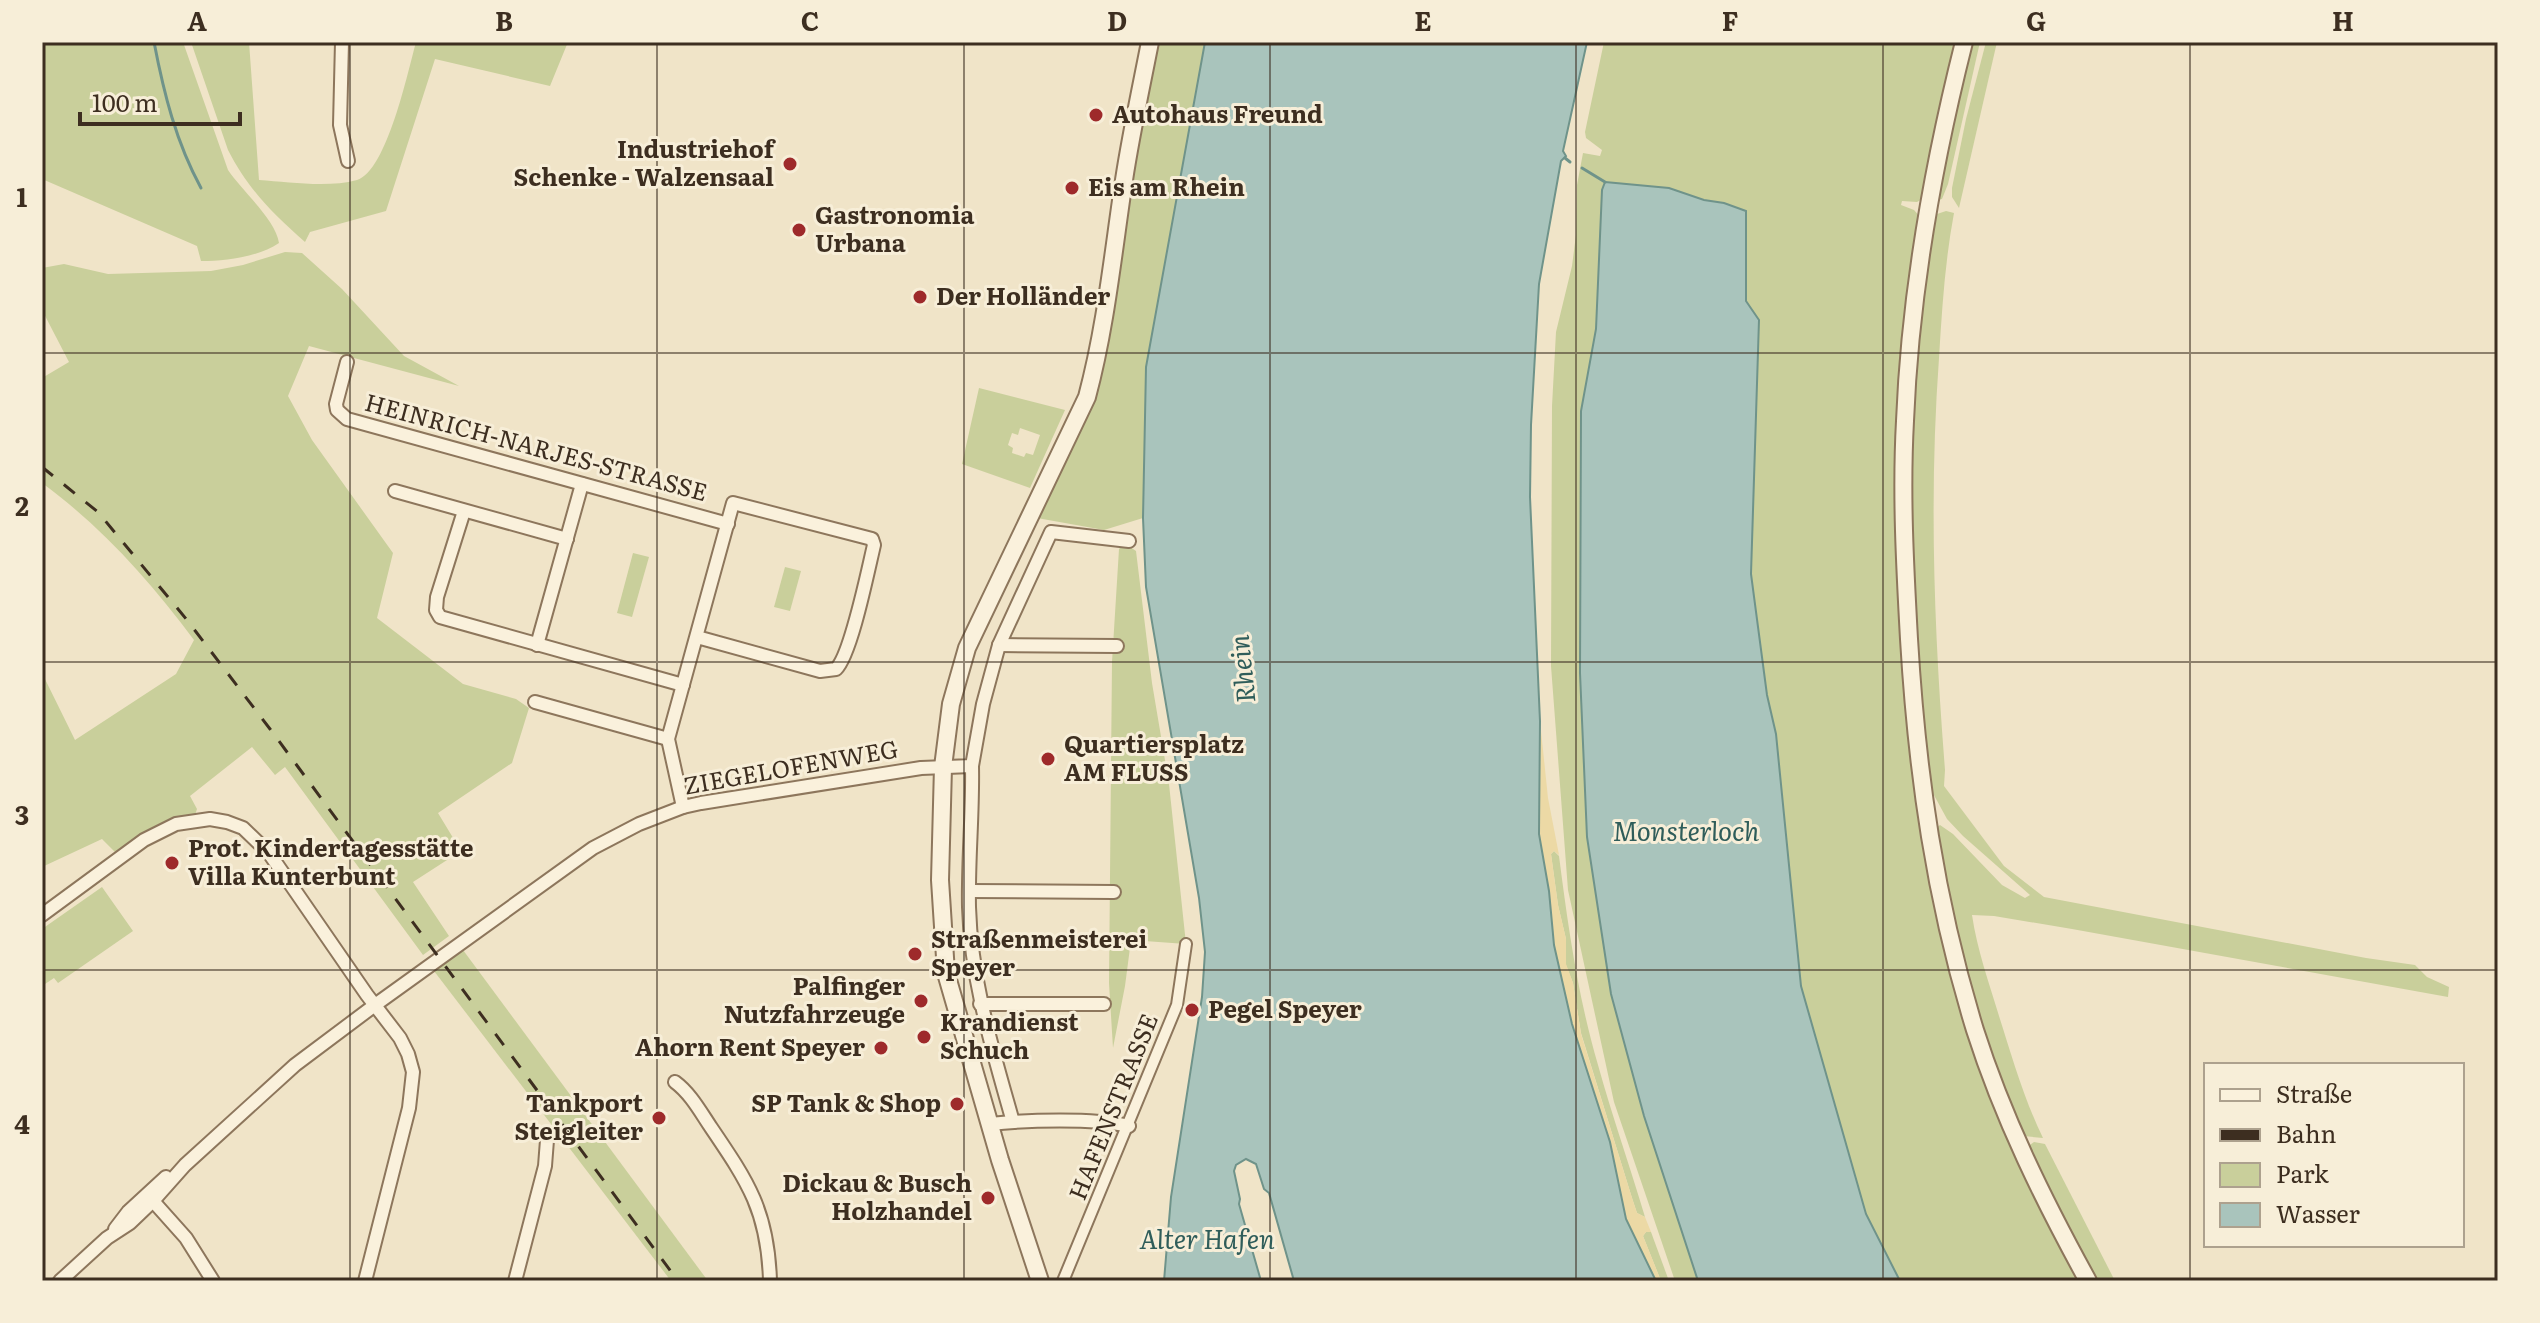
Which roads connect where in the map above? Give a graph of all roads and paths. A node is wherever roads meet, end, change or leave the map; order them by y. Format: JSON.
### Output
{"nodes":[{"id":1,"x":342,"y":42,"type":"edge"},
{"id":2,"x":1150,"y":42,"type":"edge"},
{"id":3,"x":1964,"y":42,"type":"edge"},
{"id":4,"x":348,"y":161,"type":"dead end"},
{"id":5,"x":347,"y":362,"type":"dead end"},
{"id":6,"x":582,"y":484,"type":"junction"},
{"id":7,"x":395,"y":491,"type":"dead end"},
{"id":8,"x":464,"y":511,"type":"junction"},
{"id":9,"x":1027,"y":523,"type":"junction"},
{"id":10,"x":728,"y":524,"type":"junction"},
{"id":11,"x":1051,"y":532,"type":"junction"},
{"id":12,"x":567,"y":539,"type":"junction"},
{"id":13,"x":1129,"y":541,"type":"dead end"},
{"id":14,"x":697,"y":637,"type":"junction"},
{"id":15,"x":537,"y":645,"type":"junction"},
{"id":16,"x":999,"y":645,"type":"junction"},
{"id":17,"x":1117,"y":646,"type":"dead end"},
{"id":18,"x":683,"y":685,"type":"junction"},
{"id":19,"x":535,"y":702,"type":"dead end"},
{"id":20,"x":668,"y":739,"type":"junction"},
{"id":21,"x":972,"y":766,"type":"junction"},
{"id":22,"x":943,"y":767,"type":"junction"},
{"id":23,"x":683,"y":807,"type":"junction"},
{"id":24,"x":969,"y":891,"type":"junction"},
{"id":25,"x":1114,"y":892,"type":"dead end"},
{"id":26,"x":42,"y":915,"type":"edge"},
{"id":27,"x":1186,"y":944,"type":"dead end"},
{"id":28,"x":980,"y":1004,"type":"junction"},
{"id":29,"x":1104,"y":1004,"type":"dead end"},
{"id":30,"x":375,"y":1005,"type":"junction"},
{"id":31,"x":675,"y":1082,"type":"dead end"},
{"id":32,"x":1013,"y":1122,"type":"junction"},
{"id":33,"x":990,"y":1124,"type":"junction"},
{"id":34,"x":1129,"y":1126,"type":"junction"},
{"id":35,"x":547,"y":1140,"type":"dead end"},
{"id":36,"x":185,"y":1165,"type":"junction"},
{"id":37,"x":153,"y":1201,"type":"junction"},
{"id":38,"x":113,"y":1233,"type":"junction"},
{"id":39,"x":60,"y":1281,"type":"edge"},
{"id":40,"x":213,"y":1281,"type":"edge"},
{"id":41,"x":365,"y":1281,"type":"edge"},
{"id":42,"x":515,"y":1281,"type":"edge"},
{"id":43,"x":770,"y":1281,"type":"edge"},
{"id":44,"x":1040,"y":1281,"type":"edge"},
{"id":45,"x":1063,"y":1281,"type":"edge"},
{"id":46,"x":2088,"y":1281,"type":"edge"}],
"edges":[{"from":1,"to":4,"type":"street"},
{"from":2,"to":9,"type":"street"},
{"from":3,"to":46,"type":"street"},
{"from":5,"to":6,"type":"street","name":"HEINRICH-NARJES-STRASSE"},
{"from":6,"to":10,"type":"street","name":"HEINRICH-NARJES-STRASSE"},
{"from":6,"to":12,"type":"street"},
{"from":7,"to":8,"type":"street"},
{"from":8,"to":12,"type":"street"},
{"from":8,"to":15,"type":"street"},
{"from":9,"to":11,"type":"street"},
{"from":9,"to":22,"type":"street"},
{"from":10,"to":14,"type":"street"},
{"from":10,"to":14,"type":"street"},
{"from":11,"to":13,"type":"street"},
{"from":11,"to":16,"type":"street"},
{"from":12,"to":15,"type":"street"},
{"from":14,"to":18,"type":"street"},
{"from":15,"to":18,"type":"street"},
{"from":16,"to":17,"type":"street"},
{"from":16,"to":21,"type":"street"},
{"from":18,"to":20,"type":"street"},
{"from":19,"to":20,"type":"street"},
{"from":20,"to":23,"type":"street"},
{"from":21,"to":22,"type":"street","name":"ZIEGELOFENWEG"},
{"from":21,"to":24,"type":"street"},
{"from":22,"to":23,"type":"street","name":"ZIEGELOFENWEG"},
{"from":22,"to":33,"type":"street"},
{"from":23,"to":30,"type":"street","name":"ZIEGELOFENWEG"},
{"from":24,"to":25,"type":"street"},
{"from":24,"to":28,"type":"street"},
{"from":26,"to":30,"type":"street"},
{"from":27,"to":34,"type":"street","name":"HAFENSTRASSE"},
{"from":28,"to":29,"type":"street"},
{"from":28,"to":32,"type":"street"},
{"from":30,"to":36,"type":"street","name":"ZIEGELOFENWEG"},
{"from":30,"to":41,"type":"street"},
{"from":31,"to":43,"type":"street"},
{"from":32,"to":33,"type":"street"},
{"from":32,"to":34,"type":"street"},
{"from":33,"to":44,"type":"street"},
{"from":34,"to":45,"type":"street","name":"HAFENSTRASSE"},
{"from":35,"to":42,"type":"street"},
{"from":36,"to":37,"type":"street"},
{"from":36,"to":38,"type":"street"},
{"from":37,"to":38,"type":"street"},
{"from":37,"to":40,"type":"street"},
{"from":38,"to":39,"type":"street"}]}
